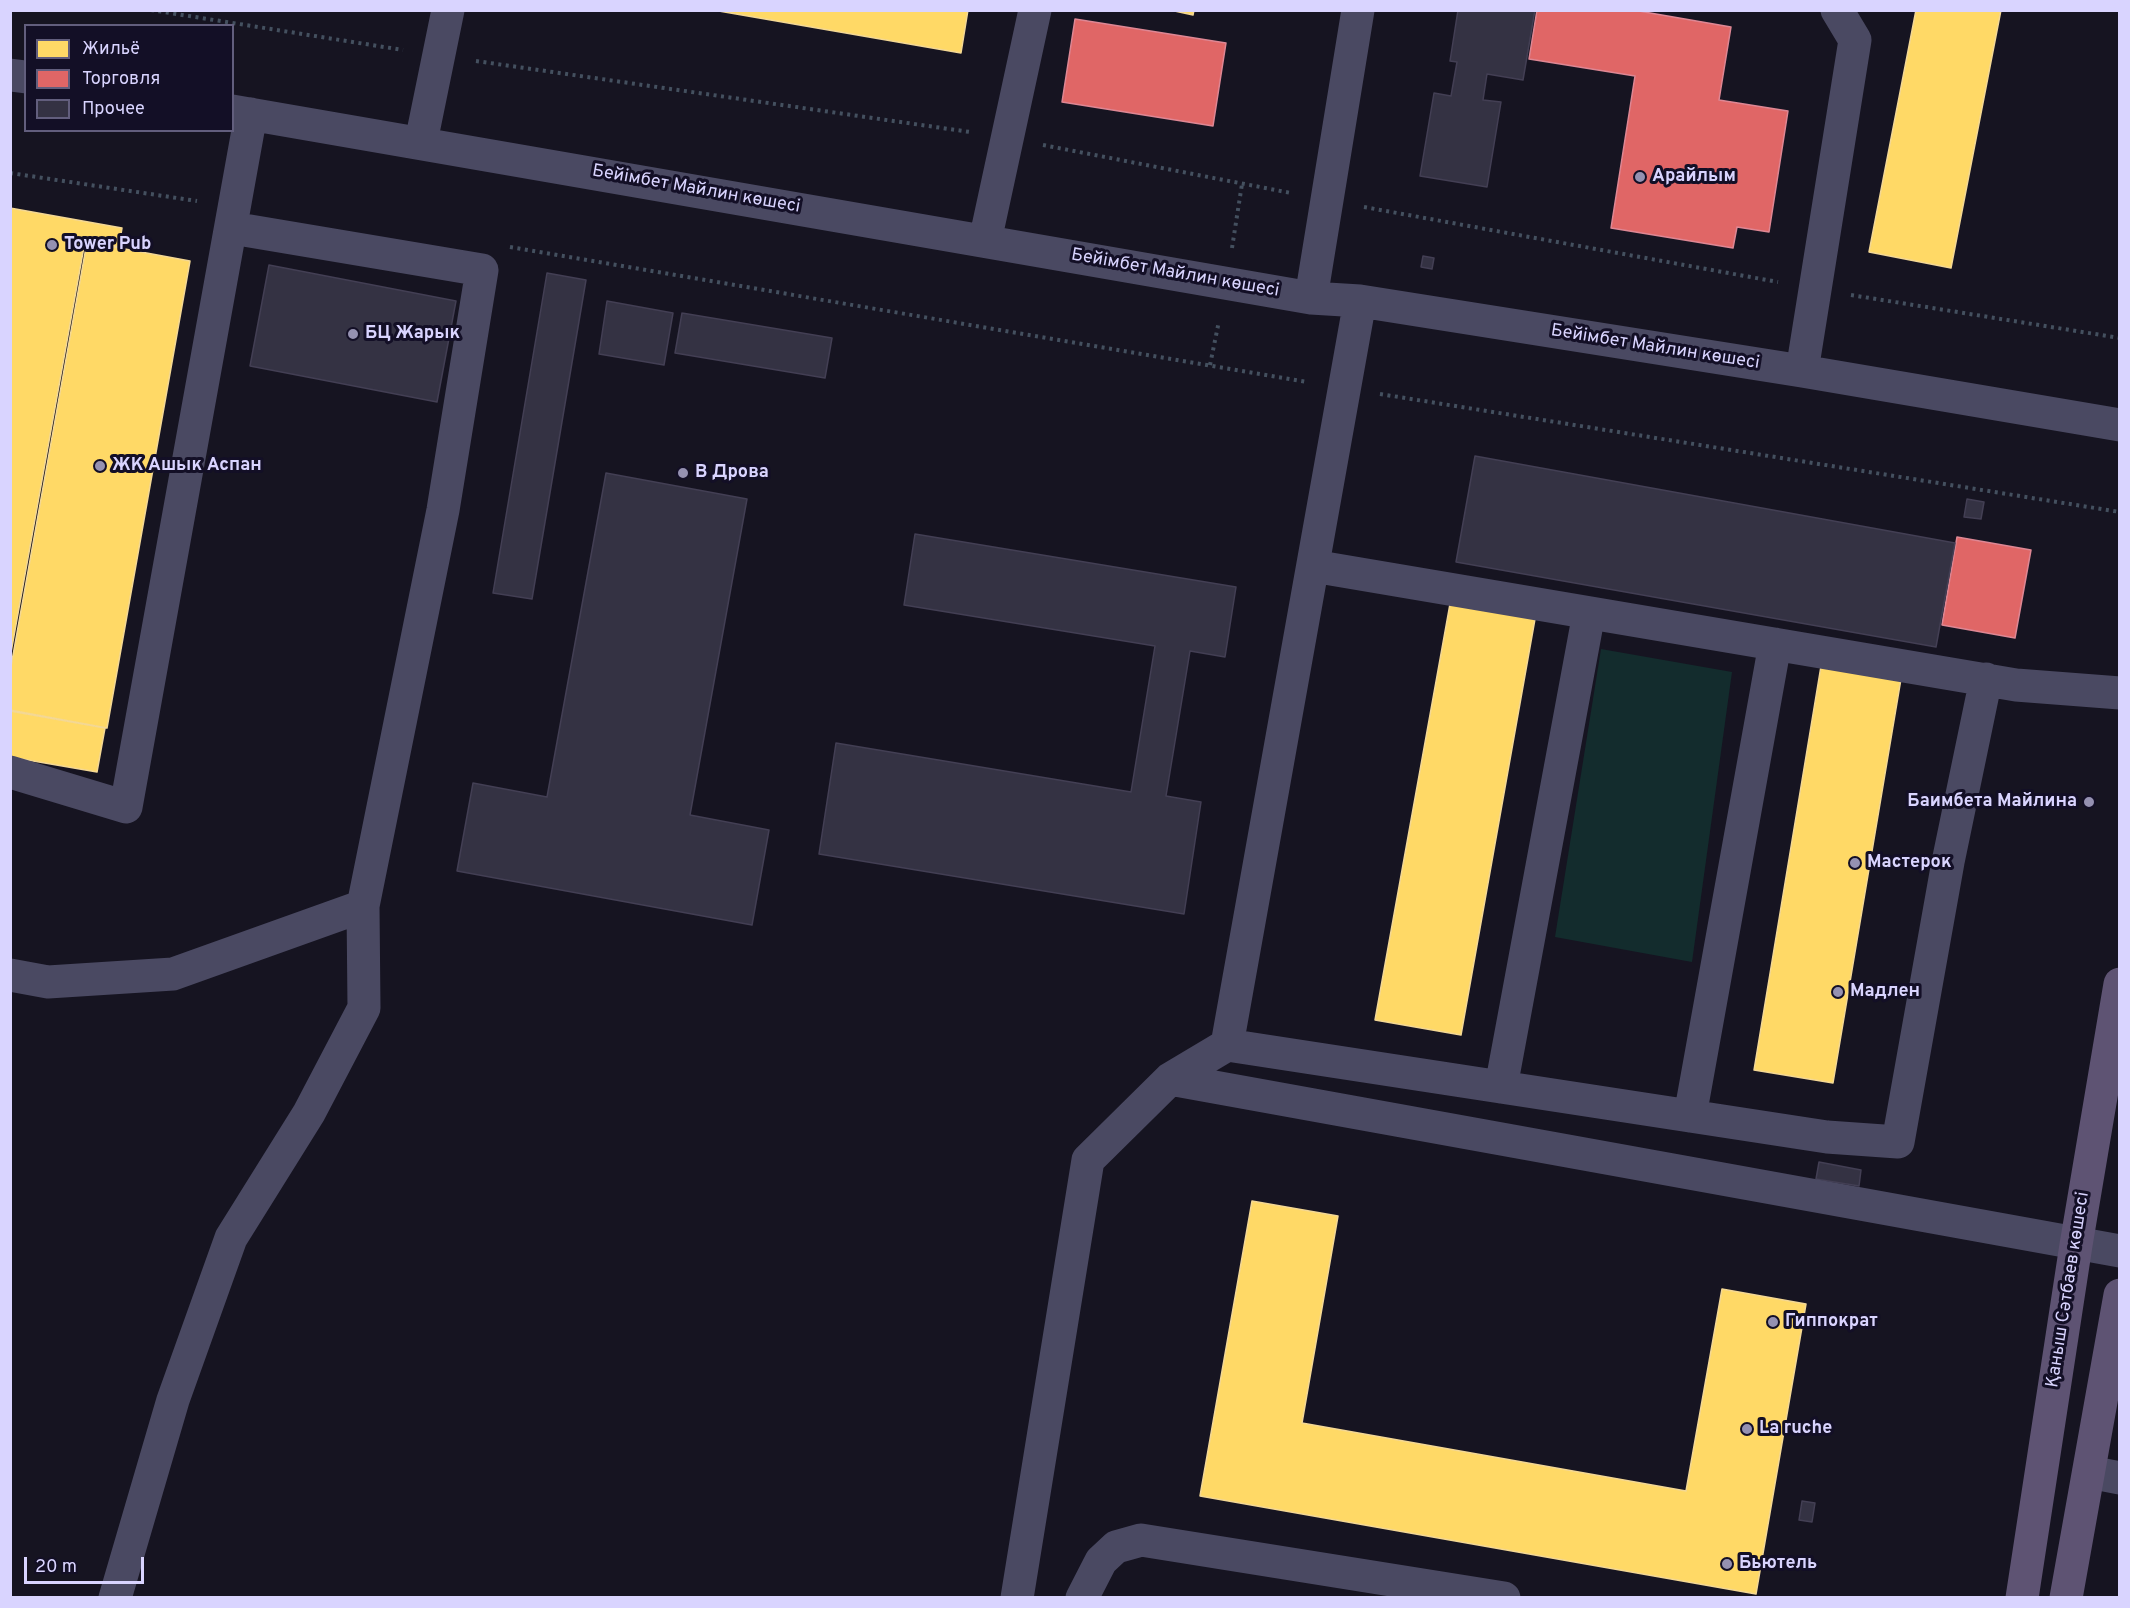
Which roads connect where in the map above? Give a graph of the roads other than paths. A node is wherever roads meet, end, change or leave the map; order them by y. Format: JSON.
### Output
{"nodes":[{"id":1,"x":448,"y":10,"type":"edge"},
{"id":2,"x":1035,"y":10,"type":"edge"},
{"id":3,"x":1358,"y":10,"type":"edge"},
{"id":4,"x":1837,"y":10,"type":"edge"},
{"id":5,"x":242,"y":113,"type":"edge"},
{"id":6,"x":421,"y":142,"type":"junction"},
{"id":7,"x":233,"y":217,"type":"junction"},
{"id":8,"x":985,"y":241,"type":"junction"},
{"id":9,"x":1311,"y":298,"type":"junction"},
{"id":10,"x":1360,"y":301,"type":"junction"},
{"id":11,"x":1802,"y":371,"type":"junction"},
{"id":12,"x":2120,"y":425,"type":"edge"},
{"id":13,"x":1313,"y":566,"type":"junction"},
{"id":14,"x":1589,"y":613,"type":"junction"},
{"id":15,"x":1775,"y":644,"type":"junction"},
{"id":16,"x":1986,"y":679,"type":"junction"},
{"id":17,"x":2120,"y":693,"type":"edge"},
{"id":18,"x":10,"y":772,"type":"edge"},
{"id":19,"x":363,"y":906,"type":"junction"},
{"id":20,"x":10,"y":975,"type":"edge"},
{"id":21,"x":2120,"y":984,"type":"edge"},
{"id":22,"x":1227,"y":1045,"type":"junction"},
{"id":23,"x":1170,"y":1079,"type":"junction"},
{"id":24,"x":1501,"y":1087,"type":"junction"},
{"id":25,"x":1690,"y":1116,"type":"junction"},
{"id":26,"x":2076,"y":1245,"type":"junction"},
{"id":27,"x":2120,"y":1251,"type":"edge"},
{"id":28,"x":2120,"y":1295,"type":"edge"},
{"id":29,"x":2104,"y":1475,"type":"edge"},
{"id":30,"x":115,"y":1598,"type":"edge"},
{"id":31,"x":1017,"y":1598,"type":"edge"},
{"id":32,"x":1082,"y":1598,"type":"edge"},
{"id":33,"x":1504,"y":1598,"type":"edge"},
{"id":34,"x":2022,"y":1598,"type":"edge"},
{"id":35,"x":2066,"y":1598,"type":"edge"}],
"edges":[{"from":1,"to":6,"type":"street"},
{"from":2,"to":8,"type":"street"},
{"from":3,"to":9,"type":"street"},
{"from":4,"to":11,"type":"street"},
{"from":5,"to":6,"type":"street","name":"Бейімбет Майлин көшесі"},
{"from":5,"to":7,"type":"street"},
{"from":6,"to":8,"type":"street","name":"Бейімбет Майлин көшесі"},
{"from":7,"to":18,"type":"street"},
{"from":7,"to":19,"type":"street"},
{"from":8,"to":9,"type":"street","name":"Бейімбет Майлин көшесі"},
{"from":9,"to":10,"type":"street","name":"Бейімбет Майлин көшесі"},
{"from":10,"to":11,"type":"street","name":"Бейімбет Майлин көшесі"},
{"from":10,"to":13,"type":"street"},
{"from":11,"to":12,"type":"street","name":"Бейімбет Майлин көшесі"},
{"from":13,"to":14,"type":"street"},
{"from":13,"to":22,"type":"street"},
{"from":14,"to":15,"type":"street"},
{"from":14,"to":24,"type":"street"},
{"from":15,"to":16,"type":"street"},
{"from":15,"to":25,"type":"street"},
{"from":16,"to":17,"type":"street"},
{"from":16,"to":25,"type":"street"},
{"from":19,"to":20,"type":"street"},
{"from":19,"to":30,"type":"street"},
{"from":21,"to":26,"type":"main road","name":"Қаныш Сәтбаев көшесі"},
{"from":22,"to":23,"type":"street"},
{"from":22,"to":24,"type":"street"},
{"from":23,"to":26,"type":"street"},
{"from":23,"to":31,"type":"street"},
{"from":24,"to":25,"type":"street"},
{"from":26,"to":27,"type":"street"},
{"from":26,"to":34,"type":"main road","name":"Қаныш Сәтбаев көшесі"},
{"from":28,"to":29,"type":"main road"},
{"from":29,"to":35,"type":"main road"},
{"from":32,"to":33,"type":"street"}]}
